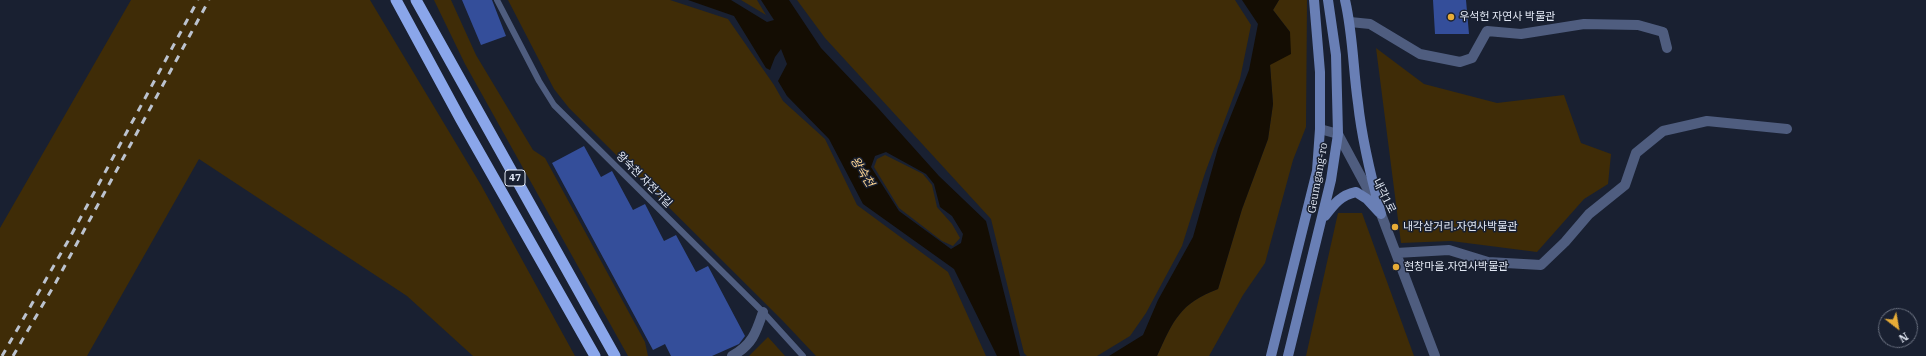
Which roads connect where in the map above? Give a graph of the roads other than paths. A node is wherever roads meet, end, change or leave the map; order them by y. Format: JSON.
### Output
{"nodes":[{"id":1,"x":395,"y":0,"type":"edge"},
{"id":2,"x":497,"y":0,"type":"edge"},
{"id":3,"x":1314,"y":0,"type":"edge"},
{"id":4,"x":1328,"y":0,"type":"edge"},
{"id":5,"x":1345,"y":0,"type":"edge"},
{"id":6,"x":418,"y":3,"type":"edge"},
{"id":7,"x":1350,"y":22,"type":"junction"},
{"id":8,"x":1667,"y":48,"type":"dead end"},
{"id":9,"x":1320,"y":129,"type":"junction"},
{"id":10,"x":1788,"y":129,"type":"dead end"},
{"id":11,"x":1338,"y":134,"type":"junction"},
{"id":12,"x":1381,"y":214,"type":"junction"},
{"id":13,"x":1322,"y":219,"type":"junction"},
{"id":14,"x":1396,"y":253,"type":"junction"},
{"id":15,"x":763,"y":312,"type":"junction"},
{"id":16,"x":595,"y":356,"type":"edge"},
{"id":17,"x":615,"y":356,"type":"edge"},
{"id":18,"x":732,"y":356,"type":"edge"},
{"id":19,"x":803,"y":356,"type":"edge"},
{"id":20,"x":1271,"y":356,"type":"edge"},
{"id":21,"x":1288,"y":356,"type":"edge"},
{"id":22,"x":1435,"y":356,"type":"edge"}],
"edges":[{"from":1,"to":16,"type":"highway","number":"47"},
{"from":2,"to":15,"type":"lane","name":"왕숙천 자전거길"},
{"from":3,"to":9,"type":"main road","name":"Geumgang-ro"},
{"from":4,"to":11,"type":"main road","name":"Geumgang-ro"},
{"from":5,"to":7,"type":"main road"},
{"from":6,"to":17,"type":"highway","number":"47"},
{"from":7,"to":8,"type":"street"},
{"from":7,"to":12,"type":"main road"},
{"from":9,"to":11,"type":"street"},
{"from":9,"to":20,"type":"main road","name":"Geumgang-ro"},
{"from":10,"to":14,"type":"street"},
{"from":11,"to":12,"type":"street","name":"내각1로"},
{"from":11,"to":13,"type":"main road","name":"Geumgang-ro"},
{"from":12,"to":13,"type":"main road"},
{"from":12,"to":14,"type":"street","name":"내각1로"},
{"from":13,"to":21,"type":"main road","name":"Geumgang-ro"},
{"from":14,"to":22,"type":"street","name":"내각1로"},
{"from":15,"to":18,"type":"street"},
{"from":15,"to":19,"type":"lane","name":"왕숙천 자전거길"}]}
